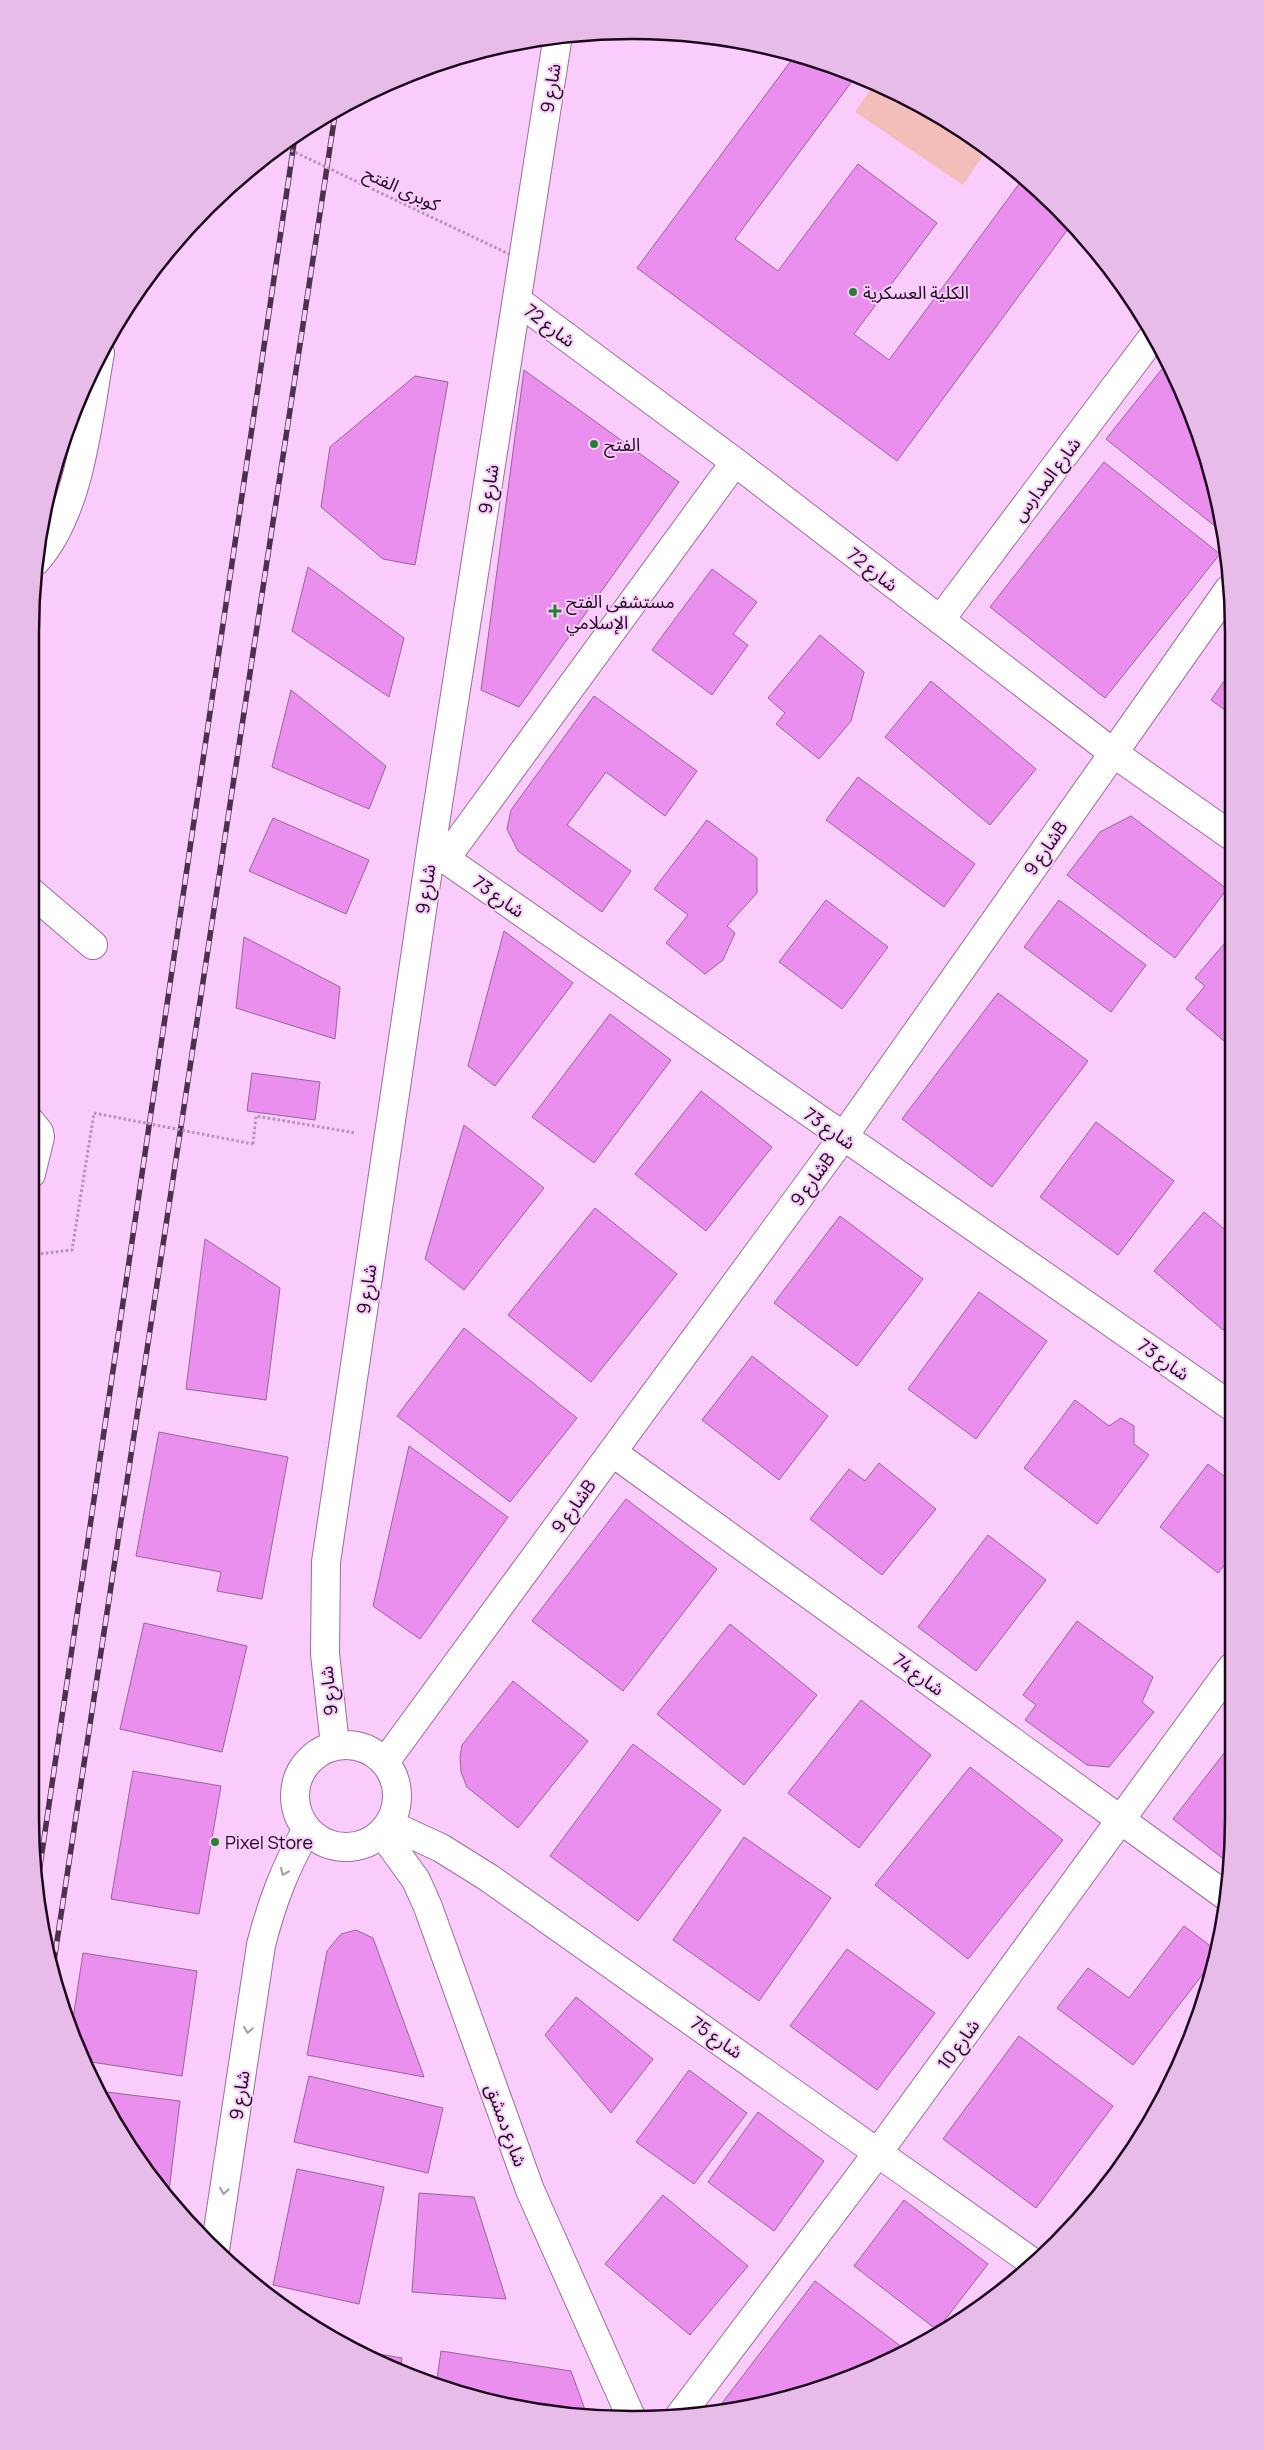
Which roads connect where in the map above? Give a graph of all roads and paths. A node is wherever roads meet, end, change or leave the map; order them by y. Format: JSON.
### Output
{"nodes":[{"id":1,"x":557,"y":44,"type":"edge"},
{"id":2,"x":288,"y":149,"type":"edge"},
{"id":3,"x":512,"y":255,"type":"dead end"},
{"id":4,"x":518,"y":301,"type":"junction"},
{"id":5,"x":1149,"y":342,"type":"edge"},
{"id":6,"x":94,"y":382,"type":"edge"},
{"id":7,"x":735,"y":462,"type":"junction"},
{"id":8,"x":45,"y":548,"type":"edge"},
{"id":9,"x":1224,"y":596,"type":"edge"},
{"id":10,"x":940,"y":620,"type":"junction"},
{"id":11,"x":1112,"y":752,"type":"junction"},
{"id":12,"x":1225,"y":831,"type":"edge"},
{"id":13,"x":438,"y":854,"type":"junction"},
{"id":14,"x":39,"y":899,"type":"edge"},
{"id":15,"x":93,"y":945,"type":"dead end"},
{"id":16,"x":388,"y":1138,"type":"junction"},
{"id":17,"x":843,"y":1138,"type":"junction"},
{"id":18,"x":39,"y":1254,"type":"edge"},
{"id":19,"x":1225,"y":1402,"type":"edge"},
{"id":20,"x":612,"y":1452,"type":"junction"},
{"id":21,"x":1225,"y":1677,"type":"edge"},
{"id":22,"x":334,"y":1745,"type":"junction"},
{"id":23,"x":385,"y":1762,"type":"junction"},
{"id":24,"x":1122,"y":1820,"type":"junction"},
{"id":25,"x":307,"y":1829,"type":"junction"},
{"id":26,"x":386,"y":1829,"type":"junction"},
{"id":27,"x":1220,"y":1892,"type":"edge"},
{"id":28,"x":879,"y":2151,"type":"junction"},
{"id":29,"x":216,"y":2240,"type":"edge"},
{"id":30,"x":1028,"y":2259,"type":"edge"},
{"id":31,"x":685,"y":2409,"type":"edge"},
{"id":32,"x":628,"y":2411,"type":"edge"}],
"edges":[{"from":1,"to":4,"type":"street","name":"شارع 9"},
{"from":2,"to":3,"type":"path","name":"كوبرى الفتح","bridge":true},
{"from":4,"to":7,"type":"street","name":"شارع 72"},
{"from":4,"to":13,"type":"street","name":"شارع 9"},
{"from":5,"to":10,"type":"street","name":"شارع المدارس"},
{"from":6,"to":8,"type":"street"},
{"from":7,"to":10,"type":"street","name":"شارع 72"},
{"from":7,"to":13,"type":"street"},
{"from":9,"to":11,"type":"street","name":"شارع 9B"},
{"from":10,"to":11,"type":"street","name":"شارع 72"},
{"from":11,"to":12,"type":"street","name":"شارع 72"},
{"from":11,"to":17,"type":"street","name":"شارع 9B"},
{"from":13,"to":16,"type":"street","name":"شارع 9"},
{"from":13,"to":17,"type":"street","name":"شارع 73"},
{"from":14,"to":15,"type":"street"},
{"from":16,"to":18,"type":"path","bridge":true},
{"from":16,"to":22,"type":"street","name":"شارع 9"},
{"from":17,"to":19,"type":"street","name":"شارع 73"},
{"from":17,"to":20,"type":"street","name":"شارع 9B"},
{"from":20,"to":23,"type":"street","name":"شارع 9B"},
{"from":20,"to":24,"type":"street","name":"شارع 74"},
{"from":21,"to":24,"type":"street","name":"شارع 10"},
{"from":22,"to":23,"type":"street"},
{"from":22,"to":25,"type":"street"},
{"from":23,"to":26,"type":"street"},
{"from":24,"to":27,"type":"street","name":"شارع 74"},
{"from":24,"to":28,"type":"street","name":"شارع 10"},
{"from":25,"to":26,"type":"street"},
{"from":25,"to":29,"type":"street","name":"شارع 9","one_way":true},
{"from":26,"to":28,"type":"street","name":"شارع 75"},
{"from":26,"to":32,"type":"street","name":"شارع دمشق"},
{"from":28,"to":30,"type":"street","name":"شارع 75"},
{"from":28,"to":31,"type":"street","name":"شارع 10"}]}
